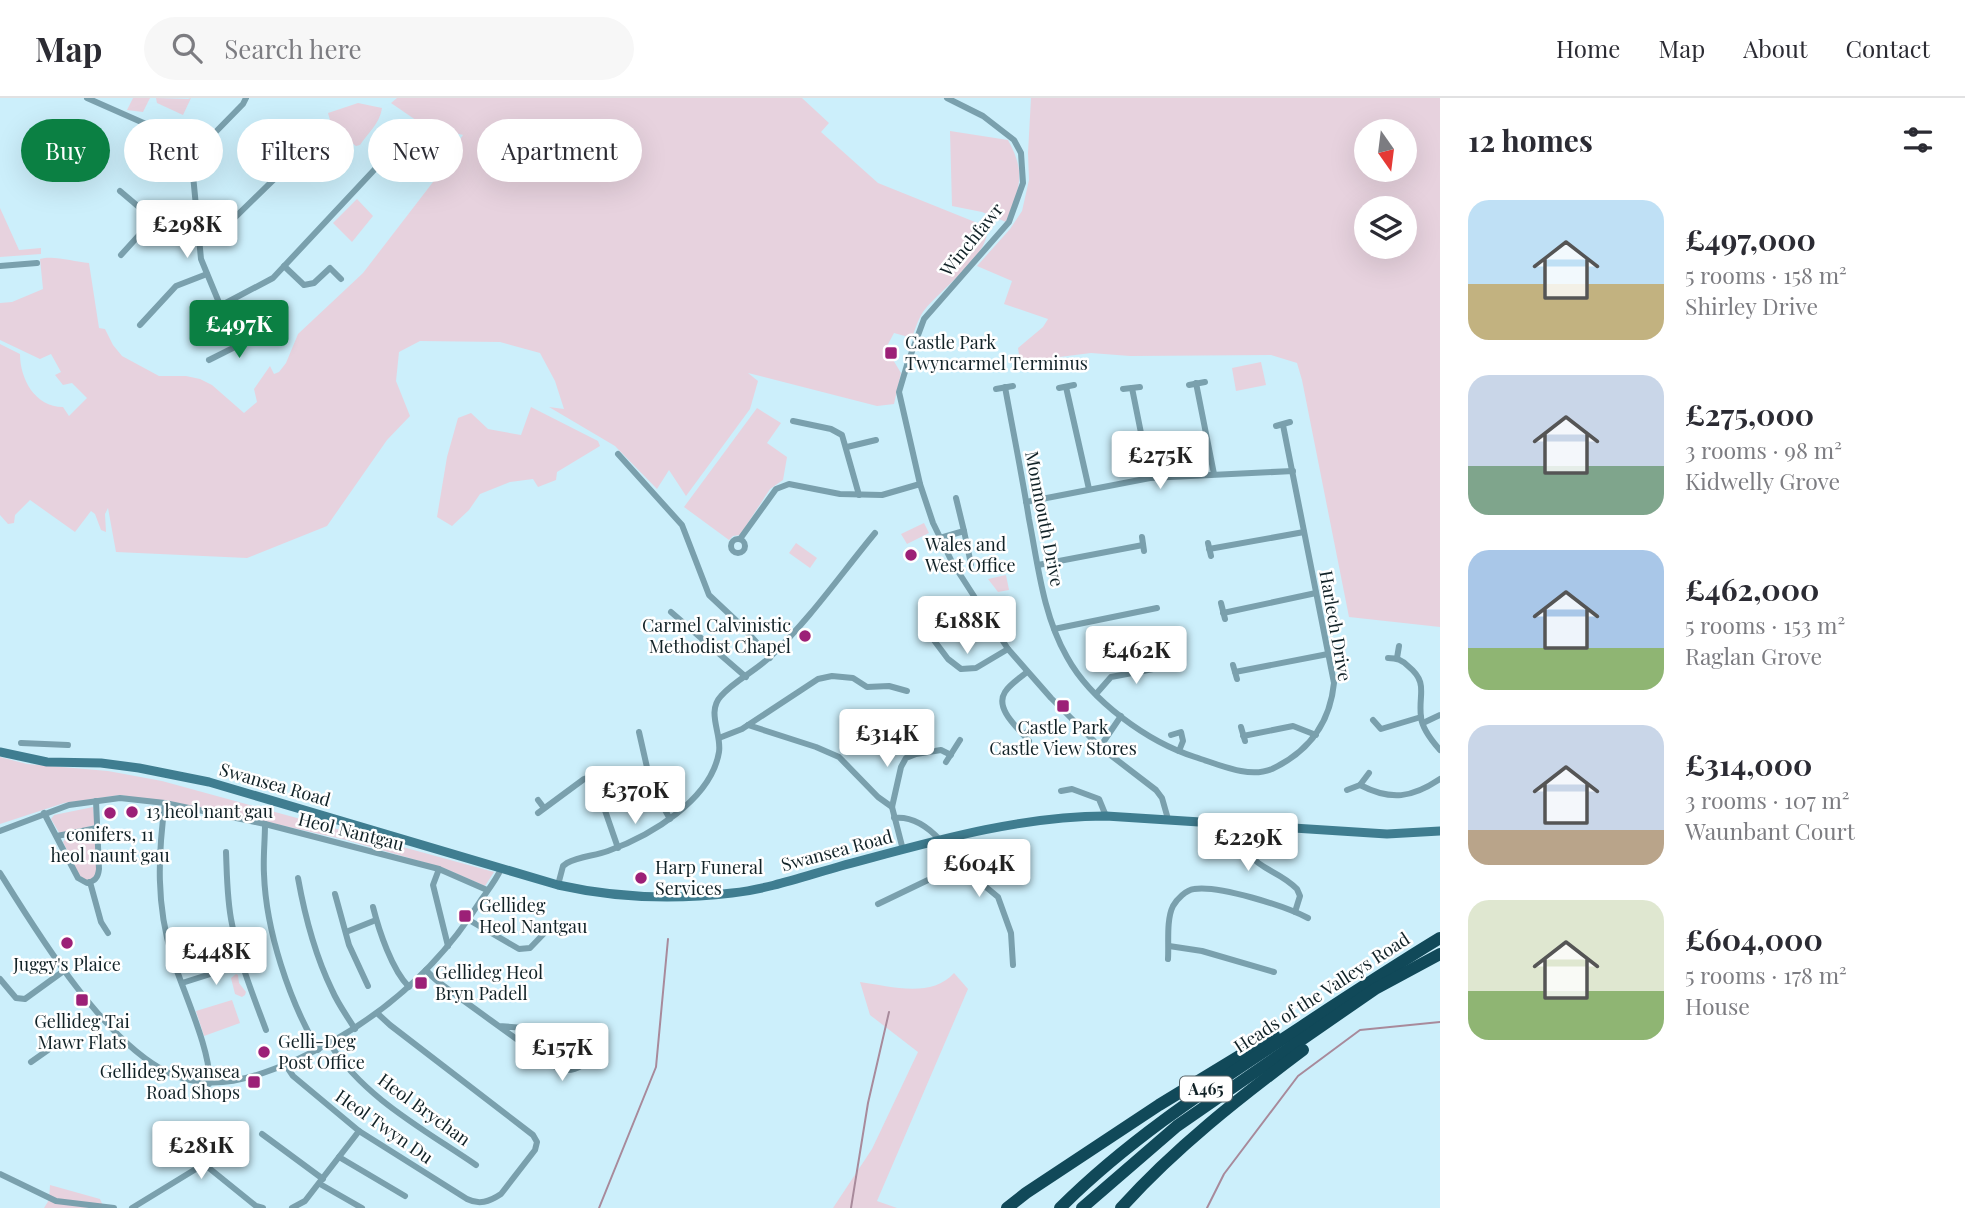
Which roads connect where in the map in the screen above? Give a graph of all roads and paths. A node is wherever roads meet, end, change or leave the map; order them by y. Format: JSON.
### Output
{"nodes":[{"id":1,"x":246,"y":98,"type":"edge"},
{"id":2,"x":947,"y":98,"type":"edge"},
{"id":3,"x":91,"y":99,"type":"edge"},
{"id":4,"x":135,"y":119,"type":"edge"},
{"id":5,"x":223,"y":124,"type":"edge"},
{"id":6,"x":368,"y":176,"type":"edge"},
{"id":7,"x":194,"y":182,"type":"edge"},
{"id":8,"x":271,"y":182,"type":"edge"},
{"id":9,"x":120,"y":191,"type":"dead end"},
{"id":10,"x":196,"y":205,"type":"junction"},
{"id":11,"x":153,"y":219,"type":"junction"},
{"id":12,"x":198,"y":234,"type":"junction"},
{"id":13,"x":121,"y":255,"type":"dead end"},
{"id":14,"x":37,"y":262,"type":"dead end"},
{"id":15,"x":0,"y":266,"type":"edge"},
{"id":16,"x":284,"y":266,"type":"junction"},
{"id":17,"x":206,"y":274,"type":"junction"},
{"id":18,"x":341,"y":279,"type":"dead end"},
{"id":19,"x":220,"y":306,"type":"junction"},
{"id":20,"x":140,"y":325,"type":"dead end"},
{"id":21,"x":257,"y":336,"type":"dead end"},
{"id":22,"x":237,"y":346,"type":"junction"},
{"id":23,"x":209,"y":359,"type":"dead end"},
{"id":24,"x":1205,"y":382,"type":"dead end"},
{"id":25,"x":1074,"y":385,"type":"dead end"},
{"id":26,"x":1013,"y":386,"type":"dead end"},
{"id":27,"x":1005,"y":387,"type":"junction"},
{"id":28,"x":996,"y":389,"type":"dead end"},
{"id":29,"x":1123,"y":389,"type":"dead end"},
{"id":30,"x":793,"y":421,"type":"dead end"},
{"id":31,"x":1283,"y":424,"type":"dead end"},
{"id":32,"x":876,"y":440,"type":"dead end"},
{"id":33,"x":847,"y":447,"type":"junction"},
{"id":34,"x":618,"y":454,"type":"dead end"},
{"id":35,"x":1293,"y":471,"type":"junction"},
{"id":36,"x":1214,"y":474,"type":"junction"},
{"id":37,"x":1150,"y":478,"type":"junction"},
{"id":38,"x":920,"y":484,"type":"junction"},
{"id":39,"x":1088,"y":489,"type":"junction"},
{"id":40,"x":859,"y":495,"type":"junction"},
{"id":41,"x":956,"y":498,"type":"dead end"},
{"id":42,"x":1026,"y":502,"type":"junction"},
{"id":43,"x":964,"y":531,"type":"junction"},
{"id":44,"x":1304,"y":532,"type":"junction"},
{"id":45,"x":875,"y":533,"type":"dead end"},
{"id":46,"x":940,"y":537,"type":"junction"},
{"id":47,"x":740,"y":539,"type":"dead end"},
{"id":48,"x":1143,"y":545,"type":"dead end"},
{"id":49,"x":1209,"y":549,"type":"dead end"},
{"id":50,"x":971,"y":564,"type":"dead end"},
{"id":51,"x":1038,"y":565,"type":"junction"},
{"id":52,"x":1316,"y":593,"type":"junction"},
{"id":53,"x":1221,"y":603,"type":"dead end"},
{"id":54,"x":1157,"y":608,"type":"dead end"},
{"id":55,"x":671,"y":612,"type":"dead end"},
{"id":56,"x":1054,"y":629,"type":"junction"},
{"id":57,"x":930,"y":635,"type":"dead end"},
{"id":58,"x":1399,"y":646,"type":"dead end"},
{"id":59,"x":1008,"y":649,"type":"junction"},
{"id":60,"x":1328,"y":654,"type":"junction"},
{"id":61,"x":770,"y":658,"type":"junction"},
{"id":62,"x":1388,"y":658,"type":"dead end"},
{"id":63,"x":1397,"y":658,"type":"junction"},
{"id":64,"x":1169,"y":667,"type":"dead end"},
{"id":65,"x":1027,"y":672,"type":"junction"},
{"id":66,"x":1235,"y":672,"type":"dead end"},
{"id":67,"x":746,"y":677,"type":"junction"},
{"id":68,"x":908,"y":691,"type":"dead end"},
{"id":69,"x":1096,"y":694,"type":"junction"},
{"id":70,"x":1440,"y":715,"type":"edge"},
{"id":71,"x":1121,"y":716,"type":"junction"},
{"id":72,"x":1373,"y":720,"type":"dead end"},
{"id":73,"x":1422,"y":720,"type":"junction"},
{"id":74,"x":748,"y":725,"type":"junction"},
{"id":75,"x":1032,"y":726,"type":"dead end"},
{"id":76,"x":1241,"y":726,"type":"dead end"},
{"id":77,"x":1381,"y":729,"type":"junction"},
{"id":78,"x":639,"y":732,"type":"dead end"},
{"id":79,"x":1171,"y":734,"type":"dead end"},
{"id":80,"x":1315,"y":735,"type":"junction"},
{"id":81,"x":719,"y":738,"type":"junction"},
{"id":82,"x":1384,"y":738,"type":"dead end"},
{"id":83,"x":960,"y":740,"type":"dead end"},
{"id":84,"x":21,"y":743,"type":"dead end"},
{"id":85,"x":34,"y":744,"type":"junction"},
{"id":86,"x":68,"y":744,"type":"dead end"},
{"id":87,"x":1100,"y":747,"type":"junction"},
{"id":88,"x":1440,"y":750,"type":"edge"},
{"id":89,"x":2,"y":751,"type":"edge"},
{"id":90,"x":1179,"y":751,"type":"junction"},
{"id":91,"x":951,"y":755,"type":"junction"},
{"id":92,"x":32,"y":760,"type":"junction"},
{"id":93,"x":946,"y":762,"type":"dead end"},
{"id":94,"x":604,"y":773,"type":"dead end"},
{"id":95,"x":1369,"y":773,"type":"dead end"},
{"id":96,"x":593,"y":776,"type":"junction"},
{"id":97,"x":1440,"y":779,"type":"edge"},
{"id":98,"x":1360,"y":785,"type":"junction"},
{"id":99,"x":1060,"y":790,"type":"dead end"},
{"id":100,"x":1347,"y":790,"type":"dead end"},
{"id":101,"x":538,"y":800,"type":"dead end"},
{"id":102,"x":96,"y":801,"type":"junction"},
{"id":103,"x":164,"y":803,"type":"junction"},
{"id":104,"x":892,"y":807,"type":"junction"},
{"id":105,"x":44,"y":813,"type":"junction"},
{"id":106,"x":1106,"y":816,"type":"junction"},
{"id":107,"x":894,"y":818,"type":"junction"},
{"id":108,"x":1168,"y":819,"type":"junction"},
{"id":109,"x":670,"y":820,"type":"junction"},
{"id":110,"x":265,"y":824,"type":"junction"},
{"id":111,"x":1245,"y":825,"type":"junction"},
{"id":112,"x":97,"y":828,"type":"junction"},
{"id":113,"x":0,"y":831,"type":"edge"},
{"id":114,"x":1440,"y":831,"type":"edge"},
{"id":115,"x":57,"y":836,"type":"junction"},
{"id":116,"x":945,"y":839,"type":"junction"},
{"id":117,"x":618,"y":848,"type":"junction"},
{"id":118,"x":903,"y":849,"type":"junction"},
{"id":119,"x":226,"y":852,"type":"dead end"},
{"id":120,"x":963,"y":868,"type":"junction"},
{"id":121,"x":439,"y":869,"type":"junction"},
{"id":122,"x":501,"y":869,"type":"junction"},
{"id":123,"x":0,"y":873,"type":"edge"},
{"id":124,"x":298,"y":878,"type":"dead end"},
{"id":125,"x":90,"y":882,"type":"junction"},
{"id":126,"x":558,"y":885,"type":"junction"},
{"id":127,"x":487,"y":890,"type":"junction"},
{"id":128,"x":335,"y":894,"type":"dead end"},
{"id":129,"x":878,"y":904,"type":"dead end"},
{"id":130,"x":373,"y":908,"type":"dead end"},
{"id":131,"x":1296,"y":912,"type":"junction"},
{"id":132,"x":1308,"y":918,"type":"dead end"},
{"id":133,"x":376,"y":920,"type":"junction"},
{"id":134,"x":469,"y":920,"type":"junction"},
{"id":135,"x":556,"y":920,"type":"dead end"},
{"id":136,"x":346,"y":932,"type":"junction"},
{"id":137,"x":108,"y":933,"type":"dead end"},
{"id":138,"x":1440,"y":938,"type":"edge"},
{"id":139,"x":448,"y":946,"type":"junction"},
{"id":140,"x":1169,"y":946,"type":"junction"},
{"id":141,"x":1440,"y":954,"type":"edge"},
{"id":142,"x":1168,"y":959,"type":"dead end"},
{"id":143,"x":242,"y":964,"type":"junction"},
{"id":144,"x":1013,"y":965,"type":"dead end"},
{"id":145,"x":65,"y":970,"type":"junction"},
{"id":146,"x":426,"y":970,"type":"junction"},
{"id":147,"x":1274,"y":972,"type":"dead end"},
{"id":148,"x":0,"y":979,"type":"edge"},
{"id":149,"x":182,"y":983,"type":"junction"},
{"id":150,"x":1363,"y":985,"type":"junction"},
{"id":151,"x":368,"y":986,"type":"dead end"},
{"id":152,"x":409,"y":987,"type":"junction"},
{"id":153,"x":377,"y":1013,"type":"junction"},
{"id":154,"x":1327,"y":1024,"type":"junction"},
{"id":155,"x":499,"y":1026,"type":"junction"},
{"id":156,"x":355,"y":1029,"type":"junction"},
{"id":157,"x":266,"y":1030,"type":"dead end"},
{"id":158,"x":330,"y":1044,"type":"junction"},
{"id":159,"x":48,"y":1049,"type":"dead end"},
{"id":160,"x":318,"y":1050,"type":"junction"},
{"id":161,"x":31,"y":1062,"type":"dead end"},
{"id":162,"x":285,"y":1065,"type":"junction"},
{"id":163,"x":209,"y":1084,"type":"junction"},
{"id":164,"x":359,"y":1131,"type":"junction"},
{"id":165,"x":262,"y":1134,"type":"dead end"},
{"id":166,"x":339,"y":1157,"type":"junction"},
{"id":167,"x":477,"y":1165,"type":"dead end"},
{"id":168,"x":0,"y":1174,"type":"edge"},
{"id":169,"x":321,"y":1182,"type":"junction"},
{"id":170,"x":405,"y":1196,"type":"dead end"},
{"id":171,"x":296,"y":1207,"type":"edge"},
{"id":172,"x":114,"y":1208,"type":"edge"},
{"id":173,"x":132,"y":1208,"type":"edge"},
{"id":174,"x":263,"y":1208,"type":"edge"},
{"id":175,"x":362,"y":1208,"type":"edge"},
{"id":176,"x":1007,"y":1208,"type":"edge"},
{"id":177,"x":1060,"y":1208,"type":"edge"},
{"id":178,"x":1082,"y":1208,"type":"edge"},
{"id":179,"x":1121,"y":1208,"type":"edge"}],
"edges":[{"from":1,"to":5,"type":"street"},
{"from":2,"to":38,"type":"street","name":"Winchfawr"},
{"from":3,"to":4,"type":"street"},
{"from":6,"to":16,"type":"street"},
{"from":7,"to":10,"type":"street"},
{"from":8,"to":12,"type":"street"},
{"from":9,"to":11,"type":"street"},
{"from":10,"to":11,"type":"street"},
{"from":10,"to":12,"type":"street"},
{"from":11,"to":13,"type":"street"},
{"from":12,"to":17,"type":"street"},
{"from":14,"to":15,"type":"street"},
{"from":16,"to":18,"type":"street"},
{"from":16,"to":19,"type":"street"},
{"from":17,"to":19,"type":"street"},
{"from":17,"to":20,"type":"street"},
{"from":19,"to":22,"type":"street"},
{"from":21,"to":22,"type":"street"},
{"from":22,"to":23,"type":"street"},
{"from":24,"to":36,"type":"street"},
{"from":25,"to":39,"type":"street"},
{"from":26,"to":27,"type":"street"},
{"from":27,"to":28,"type":"street"},
{"from":27,"to":42,"type":"street","name":"Monmouth Drive"},
{"from":29,"to":37,"type":"street"},
{"from":30,"to":33,"type":"street"},
{"from":31,"to":35,"type":"street","name":"Harlech Drive"},
{"from":32,"to":33,"type":"street"},
{"from":33,"to":40,"type":"street"},
{"from":34,"to":61,"type":"street"},
{"from":35,"to":36,"type":"street"},
{"from":35,"to":44,"type":"street","name":"Harlech Drive"},
{"from":36,"to":37,"type":"street"},
{"from":37,"to":39,"type":"street"},
{"from":38,"to":40,"type":"street"},
{"from":38,"to":46,"type":"street","name":"Winchfawr"},
{"from":39,"to":42,"type":"street"},
{"from":40,"to":47,"type":"street"},
{"from":41,"to":43,"type":"street"},
{"from":42,"to":51,"type":"street","name":"Monmouth Drive"},
{"from":43,"to":46,"type":"street"},
{"from":43,"to":50,"type":"street"},
{"from":44,"to":49,"type":"street"},
{"from":44,"to":52,"type":"street","name":"Harlech Drive"},
{"from":45,"to":61,"type":"street"},
{"from":46,"to":59,"type":"street","name":"Winchfawr"},
{"from":48,"to":51,"type":"street"},
{"from":51,"to":56,"type":"street","name":"Monmouth Drive"},
{"from":52,"to":53,"type":"street"},
{"from":52,"to":60,"type":"street","name":"Harlech Drive"},
{"from":54,"to":56,"type":"street"},
{"from":55,"to":67,"type":"street"},
{"from":56,"to":69,"type":"street","name":"Monmouth Drive"},
{"from":57,"to":59,"type":"street"},
{"from":58,"to":63,"type":"street"},
{"from":59,"to":65,"type":"street","name":"Winchfawr"},
{"from":60,"to":66,"type":"street"},
{"from":60,"to":80,"type":"street","name":"Harlech Drive"},
{"from":61,"to":67,"type":"street"},
{"from":62,"to":63,"type":"street"},
{"from":63,"to":73,"type":"street"},
{"from":64,"to":69,"type":"street"},
{"from":65,"to":75,"type":"street"},
{"from":65,"to":87,"type":"street","name":"Winchfawr"},
{"from":67,"to":81,"type":"street"},
{"from":68,"to":74,"type":"street"},
{"from":69,"to":71,"type":"street","name":"Monmouth Drive"},
{"from":70,"to":73,"type":"street"},
{"from":71,"to":87,"type":"street"},
{"from":71,"to":90,"type":"street","name":"Harlech Drive"},
{"from":72,"to":77,"type":"street"},
{"from":73,"to":77,"type":"street"},
{"from":73,"to":88,"type":"street"},
{"from":74,"to":81,"type":"street"},
{"from":74,"to":104,"type":"street"},
{"from":76,"to":80,"type":"street"},
{"from":77,"to":82,"type":"street"},
{"from":78,"to":109,"type":"street"},
{"from":79,"to":90,"type":"street"},
{"from":80,"to":90,"type":"street","name":"Harlech Drive"},
{"from":81,"to":109,"type":"street"},
{"from":83,"to":91,"type":"street"},
{"from":84,"to":85,"type":"street"},
{"from":85,"to":86,"type":"street"},
{"from":85,"to":92,"type":"street"},
{"from":87,"to":108,"type":"street","name":"Winchfawr"},
{"from":89,"to":92,"type":"street","name":"Swansea Road"},
{"from":91,"to":93,"type":"street"},
{"from":91,"to":104,"type":"street"},
{"from":92,"to":122,"type":"street","name":"Swansea Road"},
{"from":94,"to":96,"type":"street"},
{"from":95,"to":98,"type":"street"},
{"from":96,"to":101,"type":"street"},
{"from":96,"to":117,"type":"street"},
{"from":97,"to":98,"type":"street"},
{"from":98,"to":100,"type":"street"},
{"from":99,"to":106,"type":"street"},
{"from":102,"to":103,"type":"street","name":"Heol Nantgau"},
{"from":102,"to":105,"type":"street","name":"Heol Nantgau"},
{"from":102,"to":112,"type":"street"},
{"from":103,"to":110,"type":"street","name":"Heol Nantgau"},
{"from":103,"to":149,"type":"street"},
{"from":104,"to":107,"type":"street"},
{"from":105,"to":113,"type":"street","name":"Heol Nantgau"},
{"from":105,"to":115,"type":"street"},
{"from":106,"to":108,"type":"street","name":"Swansea Road"},
{"from":106,"to":116,"type":"street","name":"Swansea Road"},
{"from":107,"to":116,"type":"street"},
{"from":107,"to":118,"type":"street"},
{"from":108,"to":111,"type":"street","name":"Swansea Road"},
{"from":109,"to":117,"type":"street"},
{"from":110,"to":121,"type":"street","name":"Heol Nantgau"},
{"from":110,"to":160,"type":"street"},
{"from":111,"to":114,"type":"street","name":"Swansea Road"},
{"from":111,"to":131,"type":"street"},
{"from":112,"to":115,"type":"street"},
{"from":112,"to":125,"type":"street"},
{"from":115,"to":125,"type":"street"},
{"from":116,"to":118,"type":"street","name":"Swansea Road"},
{"from":116,"to":120,"type":"street"},
{"from":117,"to":126,"type":"street"},
{"from":118,"to":126,"type":"street","name":"Swansea Road"},
{"from":119,"to":143,"type":"street"},
{"from":120,"to":129,"type":"street"},
{"from":120,"to":144,"type":"street"},
{"from":121,"to":127,"type":"street","name":"Heol Nantgau"},
{"from":121,"to":139,"type":"street"},
{"from":122,"to":126,"type":"street","name":"Swansea Road"},
{"from":122,"to":127,"type":"street"},
{"from":123,"to":145,"type":"street"},
{"from":124,"to":156,"type":"street"},
{"from":125,"to":137,"type":"street"},
{"from":127,"to":134,"type":"street"},
{"from":128,"to":136,"type":"street"},
{"from":130,"to":133,"type":"street"},
{"from":131,"to":132,"type":"street"},
{"from":131,"to":140,"type":"street"},
{"from":133,"to":136,"type":"street"},
{"from":133,"to":152,"type":"street"},
{"from":134,"to":135,"type":"street"},
{"from":134,"to":139,"type":"street"},
{"from":136,"to":151,"type":"street"},
{"from":138,"to":150,"type":"highway","name":"Heads of the Valleys Road","number":"A465"},
{"from":139,"to":146,"type":"street"},
{"from":140,"to":142,"type":"street"},
{"from":140,"to":147,"type":"street"},
{"from":141,"to":154,"type":"highway","name":"Heads of the Valleys Road","number":"A465"},
{"from":143,"to":149,"type":"street"},
{"from":143,"to":157,"type":"street"},
{"from":145,"to":148,"type":"street"},
{"from":145,"to":163,"type":"street"},
{"from":146,"to":152,"type":"street"},
{"from":146,"to":155,"type":"street"},
{"from":149,"to":163,"type":"street"},
{"from":150,"to":176,"type":"highway"},
{"from":150,"to":177,"type":"highway","name":"Heads of the Valleys Road","number":"A465"},
{"from":152,"to":153,"type":"street"},
{"from":153,"to":156,"type":"street"},
{"from":153,"to":164,"type":"street","name":"Heol Twyn Du"},
{"from":154,"to":178,"type":"highway","name":"Heads of the Valleys Road","number":"A465"},
{"from":154,"to":179,"type":"highway"},
{"from":155,"to":155,"type":"street"},
{"from":156,"to":158,"type":"street"},
{"from":158,"to":160,"type":"street"},
{"from":158,"to":167,"type":"street","name":"Heol Brychan"},
{"from":159,"to":161,"type":"street"},
{"from":160,"to":162,"type":"street"},
{"from":162,"to":163,"type":"street"},
{"from":162,"to":164,"type":"street","name":"Heol Twyn Du"},
{"from":164,"to":166,"type":"street"},
{"from":165,"to":169,"type":"street"},
{"from":166,"to":169,"type":"street"},
{"from":166,"to":170,"type":"street"},
{"from":168,"to":172,"type":"street"},
{"from":169,"to":171,"type":"street"},
{"from":169,"to":175,"type":"street"},
{"from":173,"to":174,"type":"street"}]}
